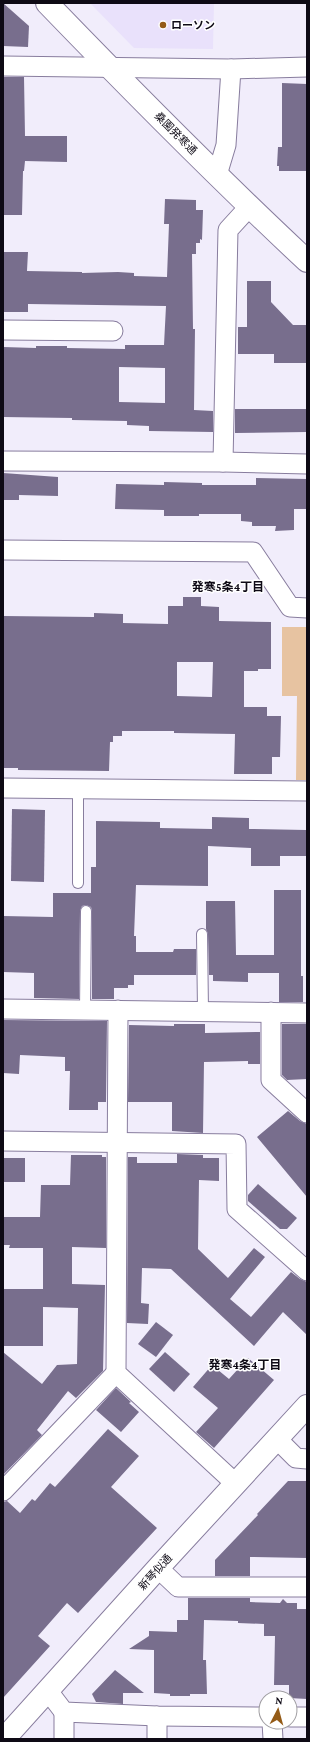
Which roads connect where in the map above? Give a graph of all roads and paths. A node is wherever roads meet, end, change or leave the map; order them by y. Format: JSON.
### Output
{"nodes":[{"id":1,"x":47,"y":3,"type":"edge"},
{"id":2,"x":3,"y":66,"type":"edge"},
{"id":3,"x":108,"y":67,"type":"junction"},
{"id":4,"x":307,"y":67,"type":"edge"},
{"id":5,"x":230,"y":69,"type":"junction"},
{"id":6,"x":217,"y":175,"type":"junction"},
{"id":7,"x":249,"y":207,"type":"junction"},
{"id":8,"x":307,"y":261,"type":"edge"},
{"id":9,"x":3,"y":330,"type":"edge"},
{"id":10,"x":113,"y":331,"type":"dead end"},
{"id":11,"x":3,"y":461,"type":"edge"},
{"id":12,"x":223,"y":462,"type":"junction"},
{"id":13,"x":307,"y":464,"type":"edge"},
{"id":14,"x":3,"y":550,"type":"edge"},
{"id":15,"x":307,"y":608,"type":"edge"},
{"id":16,"x":3,"y":788,"type":"edge"},
{"id":17,"x":78,"y":789,"type":"junction"},
{"id":18,"x":307,"y":791,"type":"edge"},
{"id":19,"x":78,"y":883,"type":"dead end"},
{"id":20,"x":86,"y":911,"type":"dead end"},
{"id":21,"x":202,"y":934,"type":"dead end"},
{"id":22,"x":3,"y":1009,"type":"edge"},
{"id":23,"x":85,"y":1010,"type":"junction"},
{"id":24,"x":118,"y":1010,"type":"junction"},
{"id":25,"x":203,"y":1011,"type":"junction"},
{"id":26,"x":271,"y":1012,"type":"junction"},
{"id":27,"x":307,"y":1013,"type":"edge"},
{"id":28,"x":307,"y":1113,"type":"edge"},
{"id":29,"x":3,"y":1141,"type":"edge"},
{"id":30,"x":117,"y":1142,"type":"junction"},
{"id":31,"x":307,"y":1271,"type":"edge"},
{"id":32,"x":116,"y":1373,"type":"junction"},
{"id":33,"x":307,"y":1406,"type":"edge"},
{"id":34,"x":277,"y":1439,"type":"junction"},
{"id":35,"x":307,"y":1459,"type":"edge"},
{"id":36,"x":236,"y":1484,"type":"junction"},
{"id":37,"x":3,"y":1491,"type":"edge"},
{"id":38,"x":158,"y":1568,"type":"junction"},
{"id":39,"x":307,"y":1587,"type":"edge"},
{"id":40,"x":48,"y":1691,"type":"junction"},
{"id":41,"x":64,"y":1712,"type":"junction"},
{"id":42,"x":157,"y":1716,"type":"junction"},
{"id":43,"x":258,"y":1717,"type":"edge"},
{"id":44,"x":4,"y":1739,"type":"edge"},
{"id":45,"x":64,"y":1739,"type":"edge"},
{"id":46,"x":157,"y":1739,"type":"edge"}],
"edges":[{"from":1,"to":3,"type":"street","name":"桑園発寒通"},
{"from":2,"to":3,"type":"street"},
{"from":3,"to":5,"type":"street"},
{"from":3,"to":6,"type":"street","name":"桑園発寒通"},
{"from":4,"to":5,"type":"street"},
{"from":5,"to":6,"type":"street"},
{"from":6,"to":7,"type":"street","name":"桑園発寒通"},
{"from":7,"to":8,"type":"street","name":"桑園発寒通"},
{"from":7,"to":12,"type":"street"},
{"from":9,"to":10,"type":"street"},
{"from":11,"to":12,"type":"street"},
{"from":12,"to":13,"type":"street"},
{"from":14,"to":15,"type":"street"},
{"from":16,"to":17,"type":"street"},
{"from":17,"to":18,"type":"street"},
{"from":17,"to":19,"type":"lane"},
{"from":20,"to":23,"type":"lane"},
{"from":21,"to":25,"type":"lane"},
{"from":22,"to":23,"type":"street"},
{"from":23,"to":24,"type":"street"},
{"from":24,"to":25,"type":"street"},
{"from":24,"to":30,"type":"street"},
{"from":25,"to":26,"type":"street"},
{"from":26,"to":27,"type":"street"},
{"from":26,"to":28,"type":"street"},
{"from":29,"to":30,"type":"street"},
{"from":30,"to":31,"type":"street"},
{"from":30,"to":32,"type":"street"},
{"from":32,"to":36,"type":"street"},
{"from":32,"to":37,"type":"street"},
{"from":33,"to":34,"type":"street","name":"新琴似通"},
{"from":34,"to":35,"type":"street"},
{"from":34,"to":36,"type":"street","name":"新琴似通"},
{"from":36,"to":38,"type":"street","name":"新琴似通"},
{"from":38,"to":39,"type":"street"},
{"from":38,"to":40,"type":"street","name":"新琴似通"},
{"from":40,"to":41,"type":"street"},
{"from":40,"to":44,"type":"street","name":"新琴似通"},
{"from":41,"to":42,"type":"street"},
{"from":41,"to":45,"type":"street"},
{"from":42,"to":43,"type":"street"},
{"from":42,"to":46,"type":"street"}]}
